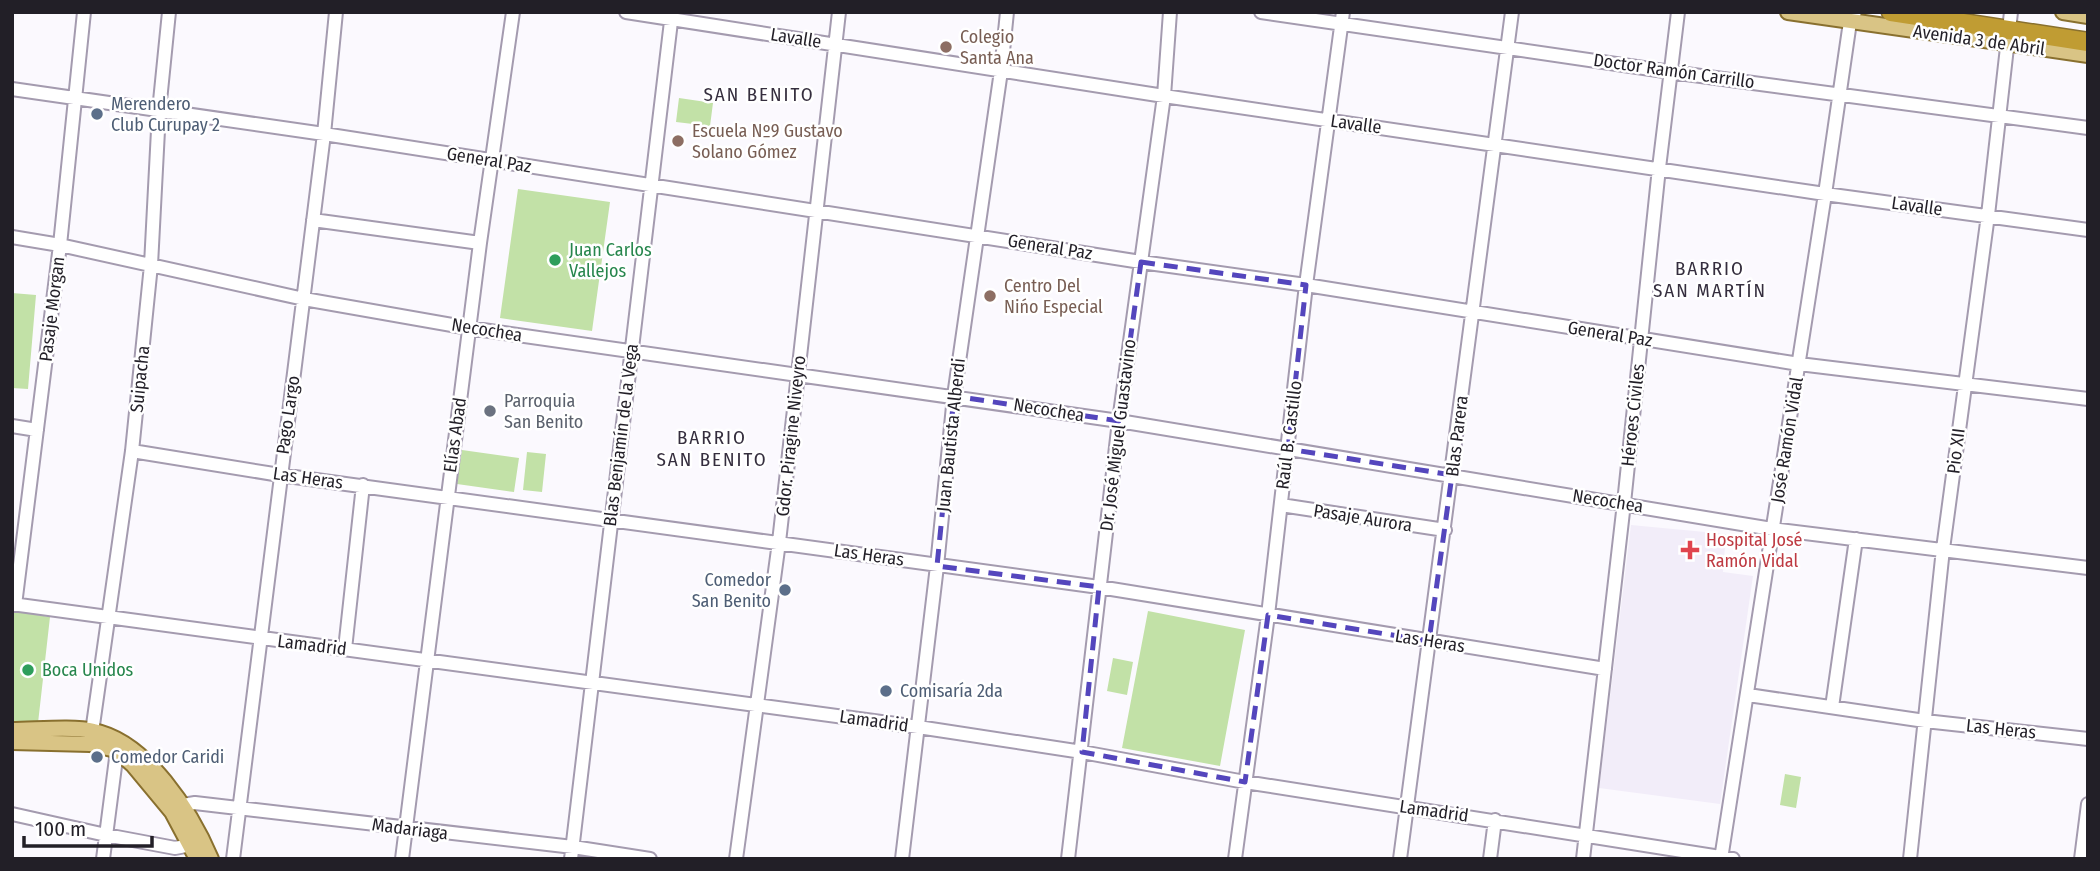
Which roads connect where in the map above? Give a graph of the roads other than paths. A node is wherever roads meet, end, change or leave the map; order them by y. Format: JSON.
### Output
{"nodes":[{"id":1,"x":84,"y":12,"type":"edge"},
{"id":2,"x":169,"y":12,"type":"edge"},
{"id":3,"x":336,"y":12,"type":"edge"},
{"id":4,"x":513,"y":12,"type":"edge"},
{"id":5,"x":625,"y":12,"type":"edge"},
{"id":6,"x":839,"y":12,"type":"edge"},
{"id":7,"x":1007,"y":12,"type":"edge"},
{"id":8,"x":1170,"y":12,"type":"edge"},
{"id":9,"x":1261,"y":12,"type":"edge"},
{"id":10,"x":1512,"y":12,"type":"edge"},
{"id":11,"x":1678,"y":12,"type":"edge"},
{"id":12,"x":1788,"y":12,"type":"edge"},
{"id":13,"x":1891,"y":12,"type":"edge"},
{"id":14,"x":1973,"y":12,"type":"edge"},
{"id":15,"x":2063,"y":12,"type":"edge"},
{"id":16,"x":672,"y":16,"type":"edge"},
{"id":17,"x":2088,"y":16,"type":"edge"},
{"id":18,"x":1852,"y":17,"type":"edge"},
{"id":19,"x":1343,"y":18,"type":"edge"},
{"id":20,"x":2010,"y":26,"type":"edge"},
{"id":21,"x":2088,"y":30,"type":"edge"},
{"id":22,"x":2088,"y":42,"type":"edge"},
{"id":23,"x":836,"y":45,"type":"junction"},
{"id":24,"x":1508,"y":47,"type":"junction"},
{"id":25,"x":2088,"y":55,"type":"edge"},
{"id":26,"x":1001,"y":71,"type":"junction"},
{"id":27,"x":1671,"y":72,"type":"junction"},
{"id":28,"x":12,"y":89,"type":"edge"},
{"id":29,"x":1839,"y":94,"type":"junction"},
{"id":30,"x":1164,"y":96,"type":"junction"},
{"id":31,"x":75,"y":98,"type":"junction"},
{"id":32,"x":159,"y":111,"type":"junction"},
{"id":33,"x":2000,"y":116,"type":"junction"},
{"id":34,"x":1329,"y":120,"type":"junction"},
{"id":35,"x":2088,"y":128,"type":"edge"},
{"id":36,"x":324,"y":134,"type":"junction"},
{"id":37,"x":1495,"y":144,"type":"junction"},
{"id":38,"x":492,"y":160,"type":"junction"},
{"id":39,"x":1659,"y":168,"type":"junction"},
{"id":40,"x":652,"y":185,"type":"junction"},
{"id":41,"x":1825,"y":194,"type":"junction"},
{"id":42,"x":817,"y":210,"type":"junction"},
{"id":43,"x":1989,"y":215,"type":"junction"},
{"id":44,"x":313,"y":220,"type":"junction"},
{"id":45,"x":2088,"y":230,"type":"edge"},
{"id":46,"x":975,"y":236,"type":"junction"},
{"id":47,"x":12,"y":237,"type":"edge"},
{"id":48,"x":480,"y":243,"type":"junction"},
{"id":49,"x":60,"y":245,"type":"junction"},
{"id":50,"x":1141,"y":262,"type":"junction"},
{"id":51,"x":151,"y":265,"type":"junction"},
{"id":52,"x":1306,"y":285,"type":"junction"},
{"id":53,"x":304,"y":299,"type":"junction"},
{"id":54,"x":1472,"y":312,"type":"junction"},
{"id":55,"x":469,"y":328,"type":"junction"},
{"id":56,"x":1640,"y":340,"type":"junction"},
{"id":57,"x":631,"y":351,"type":"junction"},
{"id":58,"x":1799,"y":364,"type":"junction"},
{"id":59,"x":798,"y":374,"type":"junction"},
{"id":60,"x":1964,"y":383,"type":"junction"},
{"id":61,"x":954,"y":396,"type":"junction"},
{"id":62,"x":2088,"y":399,"type":"edge"},
{"id":63,"x":1119,"y":421,"type":"junction"},
{"id":64,"x":12,"y":426,"type":"edge"},
{"id":65,"x":37,"y":430,"type":"junction"},
{"id":66,"x":1288,"y":449,"type":"junction"},
{"id":67,"x":132,"y":451,"type":"junction"},
{"id":68,"x":280,"y":475,"type":"junction"},
{"id":69,"x":1452,"y":475,"type":"junction"},
{"id":70,"x":363,"y":485,"type":"junction"},
{"id":71,"x":447,"y":497,"type":"junction"},
{"id":72,"x":1624,"y":503,"type":"junction"},
{"id":73,"x":1281,"y":505,"type":"junction"},
{"id":74,"x":611,"y":520,"type":"junction"},
{"id":75,"x":1772,"y":529,"type":"junction"},
{"id":76,"x":1445,"y":530,"type":"junction"},
{"id":77,"x":1856,"y":539,"type":"junction"},
{"id":78,"x":779,"y":542,"type":"junction"},
{"id":79,"x":1943,"y":549,"type":"junction"},
{"id":80,"x":937,"y":566,"type":"junction"},
{"id":81,"x":2088,"y":568,"type":"edge"},
{"id":82,"x":1099,"y":587,"type":"junction"},
{"id":83,"x":14,"y":604,"type":"edge"},
{"id":84,"x":1268,"y":615,"type":"junction"},
{"id":85,"x":109,"y":618,"type":"junction"},
{"id":86,"x":259,"y":638,"type":"junction"},
{"id":87,"x":1429,"y":641,"type":"junction"},
{"id":88,"x":345,"y":649,"type":"junction"},
{"id":89,"x":428,"y":660,"type":"junction"},
{"id":90,"x":1605,"y":669,"type":"junction"},
{"id":91,"x":593,"y":682,"type":"junction"},
{"id":92,"x":1748,"y":695,"type":"junction"},
{"id":93,"x":757,"y":705,"type":"junction"},
{"id":94,"x":1832,"y":707,"type":"junction"},
{"id":95,"x":1925,"y":720,"type":"junction"},
{"id":96,"x":918,"y":727,"type":"junction"},
{"id":97,"x":12,"y":730,"type":"edge"},
{"id":98,"x":91,"y":737,"type":"junction"},
{"id":99,"x":2088,"y":738,"type":"edge"},
{"id":100,"x":12,"y":742,"type":"edge"},
{"id":101,"x":118,"y":745,"type":"junction"},
{"id":102,"x":1082,"y":752,"type":"junction"},
{"id":103,"x":1245,"y":782,"type":"junction"},
{"id":104,"x":2088,"y":804,"type":"edge"},
{"id":105,"x":238,"y":808,"type":"junction"},
{"id":106,"x":1407,"y":808,"type":"junction"},
{"id":107,"x":178,"y":809,"type":"junction"},
{"id":108,"x":12,"y":814,"type":"edge"},
{"id":109,"x":1495,"y":820,"type":"junction"},
{"id":110,"x":406,"y":829,"type":"junction"},
{"id":111,"x":1586,"y":834,"type":"junction"},
{"id":112,"x":106,"y":835,"type":"junction"},
{"id":113,"x":191,"y":845,"type":"junction"},
{"id":114,"x":572,"y":853,"type":"edge"},
{"id":115,"x":1725,"y":858,"type":"edge"},
{"id":116,"x":103,"y":859,"type":"edge"},
{"id":117,"x":197,"y":859,"type":"edge"},
{"id":118,"x":211,"y":859,"type":"edge"},
{"id":119,"x":233,"y":859,"type":"edge"},
{"id":120,"x":402,"y":859,"type":"edge"},
{"id":121,"x":650,"y":859,"type":"edge"},
{"id":122,"x":736,"y":859,"type":"edge"},
{"id":123,"x":902,"y":859,"type":"edge"},
{"id":124,"x":1068,"y":859,"type":"edge"},
{"id":125,"x":1235,"y":859,"type":"edge"},
{"id":126,"x":1401,"y":859,"type":"edge"},
{"id":127,"x":1490,"y":859,"type":"edge"},
{"id":128,"x":1583,"y":859,"type":"edge"},
{"id":129,"x":1910,"y":859,"type":"edge"},
{"id":130,"x":2081,"y":859,"type":"edge"}],
"edges":[{"from":1,"to":31,"type":"street","name":"Pasaje Morgan"},
{"from":2,"to":32,"type":"street","name":"Suipacha"},
{"from":3,"to":36,"type":"street","name":"Pago Largo"},
{"from":4,"to":38,"type":"street","name":"Elías Abad"},
{"from":5,"to":16,"type":"street","name":"Lavalle"},
{"from":6,"to":23,"type":"street","name":"Gdor. Piragine Niveyro"},
{"from":7,"to":26,"type":"street","name":"Juan Bautista Alberdi"},
{"from":8,"to":30,"type":"street","name":"Dr. José Miguel Guastavino"},
{"from":9,"to":19,"type":"street","name":"Doctor Ramón Carrillo"},
{"from":10,"to":24,"type":"street","name":"Blas Parera"},
{"from":11,"to":27,"type":"street","name":"Héroes Civiles"},
{"from":12,"to":18,"type":"main road","name":"Avenida 3 de Abril"},
{"from":13,"to":20,"type":"highway","name":"Avenida 3 de Abril"},
{"from":14,"to":20,"type":"highway","name":"Avenida 3 de Abril"},
{"from":15,"to":17,"type":"main road"},
{"from":16,"to":23,"type":"street","name":"Lavalle"},
{"from":16,"to":40,"type":"street","name":"Blas Benjamín de la Vega"},
{"from":18,"to":20,"type":"main road","name":"Avenida 3 de Abril"},
{"from":18,"to":29,"type":"street","name":"José Ramón Vidal"},
{"from":19,"to":24,"type":"street","name":"Doctor Ramón Carrillo"},
{"from":19,"to":34,"type":"street","name":"Raúl B. Castillo"},
{"from":20,"to":21,"type":"highway","name":"Avenida 3 de Abril"},
{"from":20,"to":22,"type":"highway","name":"Avenida 3 de Abril"},
{"from":20,"to":25,"type":"main road","name":"Avenida 3 de Abril"},
{"from":20,"to":33,"type":"street","name":"Pio XII"},
{"from":23,"to":26,"type":"street","name":"Lavalle"},
{"from":23,"to":42,"type":"street","name":"Gdor. Piragine Niveyro"},
{"from":24,"to":27,"type":"street","name":"Doctor Ramón Carrillo"},
{"from":24,"to":37,"type":"street","name":"Blas Parera"},
{"from":26,"to":30,"type":"street","name":"Lavalle"},
{"from":26,"to":46,"type":"street","name":"Juan Bautista Alberdi"},
{"from":27,"to":29,"type":"street","name":"Doctor Ramón Carrillo"},
{"from":27,"to":39,"type":"street","name":"Héroes Civiles"},
{"from":28,"to":31,"type":"street","name":"General Paz"},
{"from":29,"to":33,"type":"street","name":"Doctor Ramón Carrillo"},
{"from":29,"to":41,"type":"street","name":"José Ramón Vidal"},
{"from":30,"to":34,"type":"street","name":"Lavalle"},
{"from":30,"to":50,"type":"street","name":"Dr. José Miguel Guastavino"},
{"from":31,"to":32,"type":"street","name":"General Paz"},
{"from":31,"to":49,"type":"street","name":"Pasaje Morgan"},
{"from":32,"to":36,"type":"street","name":"General Paz"},
{"from":32,"to":51,"type":"street","name":"Suipacha"},
{"from":33,"to":35,"type":"street","name":"Doctor Ramón Carrillo"},
{"from":33,"to":43,"type":"street","name":"Pio XII"},
{"from":34,"to":37,"type":"street","name":"Lavalle"},
{"from":34,"to":52,"type":"street","name":"Raúl B. Castillo"},
{"from":36,"to":38,"type":"street","name":"General Paz"},
{"from":36,"to":44,"type":"street","name":"Pago Largo"},
{"from":37,"to":39,"type":"street","name":"Lavalle"},
{"from":37,"to":54,"type":"street","name":"Blas Parera"},
{"from":38,"to":40,"type":"street","name":"General Paz"},
{"from":38,"to":48,"type":"street","name":"Elías Abad"},
{"from":39,"to":41,"type":"street","name":"Lavalle"},
{"from":39,"to":56,"type":"street","name":"Héroes Civiles"},
{"from":40,"to":42,"type":"street","name":"General Paz"},
{"from":40,"to":57,"type":"street","name":"Blas Benjamín de la Vega"},
{"from":41,"to":43,"type":"street","name":"Lavalle"},
{"from":41,"to":58,"type":"street","name":"José Ramón Vidal"},
{"from":42,"to":46,"type":"street","name":"General Paz"},
{"from":42,"to":59,"type":"street","name":"Gdor. Piragine Niveyro"},
{"from":43,"to":45,"type":"street","name":"Lavalle"},
{"from":43,"to":60,"type":"street","name":"Pio XII"},
{"from":44,"to":48,"type":"street"},
{"from":44,"to":53,"type":"street","name":"Pago Largo"},
{"from":46,"to":50,"type":"street","name":"General Paz"},
{"from":46,"to":61,"type":"street","name":"Juan Bautista Alberdi"},
{"from":47,"to":49,"type":"street","name":"Necochea"},
{"from":48,"to":55,"type":"street","name":"Elías Abad"},
{"from":49,"to":51,"type":"street","name":"Necochea"},
{"from":49,"to":65,"type":"street","name":"Pasaje Morgan"},
{"from":50,"to":52,"type":"street","name":"General Paz"},
{"from":50,"to":63,"type":"street","name":"Dr. José Miguel Guastavino"},
{"from":51,"to":53,"type":"street","name":"Necochea"},
{"from":51,"to":67,"type":"street","name":"Suipacha"},
{"from":52,"to":54,"type":"street","name":"General Paz"},
{"from":52,"to":66,"type":"street","name":"Raúl B. Castillo"},
{"from":53,"to":55,"type":"street","name":"Necochea"},
{"from":53,"to":68,"type":"street","name":"Pago Largo"},
{"from":54,"to":56,"type":"street","name":"General Paz"},
{"from":54,"to":69,"type":"street","name":"Blas Parera"},
{"from":55,"to":57,"type":"street","name":"Necochea"},
{"from":55,"to":71,"type":"street","name":"Elías Abad"},
{"from":56,"to":58,"type":"street","name":"General Paz"},
{"from":56,"to":72,"type":"street","name":"Héroes Civiles"},
{"from":57,"to":59,"type":"street","name":"Necochea"},
{"from":57,"to":74,"type":"street","name":"Blas Benjamín de la Vega"},
{"from":58,"to":60,"type":"street","name":"General Paz"},
{"from":58,"to":75,"type":"street","name":"José Ramón Vidal"},
{"from":59,"to":61,"type":"street","name":"Necochea"},
{"from":59,"to":78,"type":"street","name":"Gdor. Piragine Niveyro"},
{"from":60,"to":62,"type":"street","name":"General Paz"},
{"from":60,"to":79,"type":"street","name":"Pio XII"},
{"from":61,"to":63,"type":"street","name":"Necochea"},
{"from":61,"to":80,"type":"street","name":"Juan Bautista Alberdi"},
{"from":63,"to":66,"type":"street","name":"Necochea"},
{"from":63,"to":82,"type":"street","name":"Dr. José Miguel Guastavino"},
{"from":64,"to":65,"type":"street"},
{"from":65,"to":83,"type":"street","name":"Pasaje Morgan"},
{"from":66,"to":69,"type":"street","name":"Necochea"},
{"from":66,"to":73,"type":"street","name":"Raúl B. Castillo"},
{"from":67,"to":68,"type":"street","name":"Las Heras"},
{"from":67,"to":85,"type":"street","name":"Suipacha"},
{"from":68,"to":70,"type":"street","name":"Las Heras"},
{"from":68,"to":86,"type":"street","name":"Pago Largo"},
{"from":69,"to":72,"type":"street","name":"Necochea"},
{"from":69,"to":76,"type":"street","name":"Blas Parera"},
{"from":70,"to":71,"type":"street","name":"Las Heras"},
{"from":70,"to":88,"type":"street"},
{"from":71,"to":74,"type":"street","name":"Las Heras"},
{"from":71,"to":89,"type":"street","name":"Elías Abad"},
{"from":72,"to":75,"type":"street","name":"Necochea"},
{"from":72,"to":90,"type":"street","name":"Héroes Civiles"},
{"from":73,"to":76,"type":"street","name":"Pasaje Aurora"},
{"from":73,"to":84,"type":"street","name":"Raúl B. Castillo"},
{"from":74,"to":78,"type":"street","name":"Las Heras"},
{"from":74,"to":91,"type":"street","name":"Blas Benjamín de la Vega"},
{"from":75,"to":77,"type":"street","name":"Necochea"},
{"from":75,"to":92,"type":"street","name":"José Ramón Vidal"},
{"from":76,"to":87,"type":"street","name":"Blas Parera"},
{"from":77,"to":79,"type":"street","name":"Necochea"},
{"from":77,"to":94,"type":"street"},
{"from":78,"to":80,"type":"street","name":"Las Heras"},
{"from":78,"to":93,"type":"street","name":"Gdor. Piragine Niveyro"},
{"from":79,"to":81,"type":"street","name":"Necochea"},
{"from":79,"to":95,"type":"street","name":"Pio XII"},
{"from":80,"to":82,"type":"street","name":"Las Heras"},
{"from":80,"to":96,"type":"street","name":"Juan Bautista Alberdi"},
{"from":82,"to":84,"type":"street","name":"Las Heras"},
{"from":82,"to":102,"type":"street","name":"Dr. José Miguel Guastavino"},
{"from":83,"to":85,"type":"street","name":"Lamadrid"},
{"from":84,"to":87,"type":"street","name":"Las Heras"},
{"from":84,"to":103,"type":"street","name":"Raúl B. Castillo"},
{"from":85,"to":86,"type":"street","name":"Lamadrid"},
{"from":85,"to":98,"type":"street","name":"Suipacha"},
{"from":86,"to":88,"type":"street","name":"Lamadrid"},
{"from":86,"to":105,"type":"street","name":"Pago Largo"},
{"from":87,"to":90,"type":"street","name":"Las Heras"},
{"from":87,"to":106,"type":"street","name":"Blas Parera"},
{"from":88,"to":89,"type":"street","name":"Lamadrid"},
{"from":89,"to":91,"type":"street","name":"Lamadrid"},
{"from":89,"to":110,"type":"street","name":"Elías Abad"},
{"from":90,"to":111,"type":"street","name":"Héroes Civiles"},
{"from":91,"to":93,"type":"street","name":"Lamadrid"},
{"from":91,"to":114,"type":"street","name":"Blas Benjamín de la Vega"},
{"from":92,"to":94,"type":"street","name":"Las Heras"},
{"from":92,"to":115,"type":"street","name":"José Ramón Vidal"},
{"from":93,"to":96,"type":"street","name":"Lamadrid"},
{"from":93,"to":122,"type":"street","name":"Gdor. Piragine Niveyro"},
{"from":94,"to":95,"type":"street","name":"Las Heras"},
{"from":95,"to":99,"type":"street","name":"Las Heras"},
{"from":95,"to":129,"type":"street","name":"Pio XII"},
{"from":96,"to":102,"type":"street","name":"Lamadrid"},
{"from":96,"to":123,"type":"street","name":"Juan Bautista Alberdi"},
{"from":97,"to":98,"type":"main road"},
{"from":98,"to":100,"type":"main road"},
{"from":98,"to":101,"type":"main road"},
{"from":101,"to":107,"type":"main road"},
{"from":101,"to":112,"type":"street"},
{"from":102,"to":103,"type":"street","name":"Lamadrid"},
{"from":102,"to":124,"type":"street","name":"Dr. José Miguel Guastavino"},
{"from":103,"to":106,"type":"street","name":"Lamadrid"},
{"from":103,"to":125,"type":"street","name":"Raúl B. Castillo"},
{"from":104,"to":130,"type":"street"},
{"from":105,"to":107,"type":"street","name":"Madariaga"},
{"from":105,"to":110,"type":"street","name":"Madariaga"},
{"from":105,"to":119,"type":"street","name":"Pago Largo"},
{"from":106,"to":109,"type":"street","name":"Lamadrid"},
{"from":106,"to":126,"type":"street","name":"Blas Parera"},
{"from":107,"to":113,"type":"main road"},
{"from":107,"to":118,"type":"main road"},
{"from":108,"to":112,"type":"street"},
{"from":109,"to":111,"type":"street","name":"Lamadrid"},
{"from":109,"to":127,"type":"street"},
{"from":110,"to":114,"type":"street","name":"Madariaga"},
{"from":110,"to":120,"type":"street","name":"Elías Abad"},
{"from":111,"to":115,"type":"street","name":"Lamadrid"},
{"from":111,"to":128,"type":"street","name":"Héroes Civiles"},
{"from":112,"to":113,"type":"street"},
{"from":112,"to":116,"type":"street"},
{"from":113,"to":117,"type":"main road"},
{"from":114,"to":121,"type":"street","name":"Madariaga"}]}
